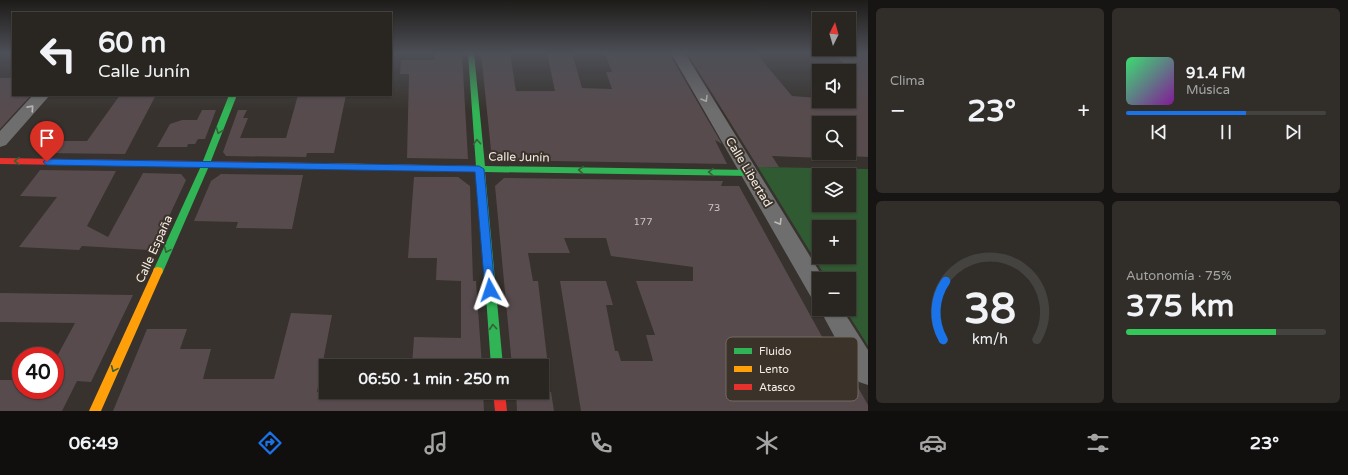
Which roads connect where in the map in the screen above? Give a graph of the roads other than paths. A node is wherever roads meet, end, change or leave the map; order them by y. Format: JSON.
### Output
{"nodes":[{"id":1,"x":471,"y":72,"type":"edge"},
{"id":2,"x":690,"y":72,"type":"edge"},
{"id":3,"x":41,"y":96,"type":"edge"},
{"id":4,"x":233,"y":96,"type":"edge"},
{"id":5,"x":0,"y":141,"type":"edge"},
{"id":6,"x":0,"y":161,"type":"edge"},
{"id":7,"x":204,"y":166,"type":"junction"},
{"id":8,"x":479,"y":169,"type":"junction"},
{"id":9,"x":750,"y":173,"type":"junction"},
{"id":10,"x":812,"y":278,"type":"edge"},
{"id":11,"x":834,"y":316,"type":"edge"},
{"id":12,"x":847,"y":337,"type":"edge"},
{"id":13,"x":858,"y":356,"type":"edge"},
{"id":14,"x":496,"y":359,"type":"edge"},
{"id":15,"x":868,"y":373,"type":"edge"},
{"id":16,"x":500,"y":399,"type":"edge"},
{"id":17,"x":95,"y":411,"type":"edge"},
{"id":18,"x":501,"y":411,"type":"edge"}],
"edges":[{"from":8,"to":1,"type":"street","one_way":true},
{"from":2,"to":9,"type":"street","name":"Calle Libertad","one_way":true},
{"from":5,"to":3,"type":"street","one_way":true},
{"from":4,"to":7,"type":"street","name":"Calle España","one_way":true},
{"from":7,"to":6,"type":"street","name":"Calle Junín","one_way":true},
{"from":7,"to":8,"type":"street","name":"Calle Junín"},
{"from":7,"to":17,"type":"street","name":"Calle España","one_way":true},
{"from":9,"to":8,"type":"street","name":"Calle Junín","one_way":true},
{"from":14,"to":8,"type":"street","one_way":true},
{"from":9,"to":10,"type":"street","name":"Calle Libertad","one_way":true},
{"from":11,"to":12,"type":"street"},
{"from":13,"to":15,"type":"street"},
{"from":16,"to":18,"type":"street"}]}
